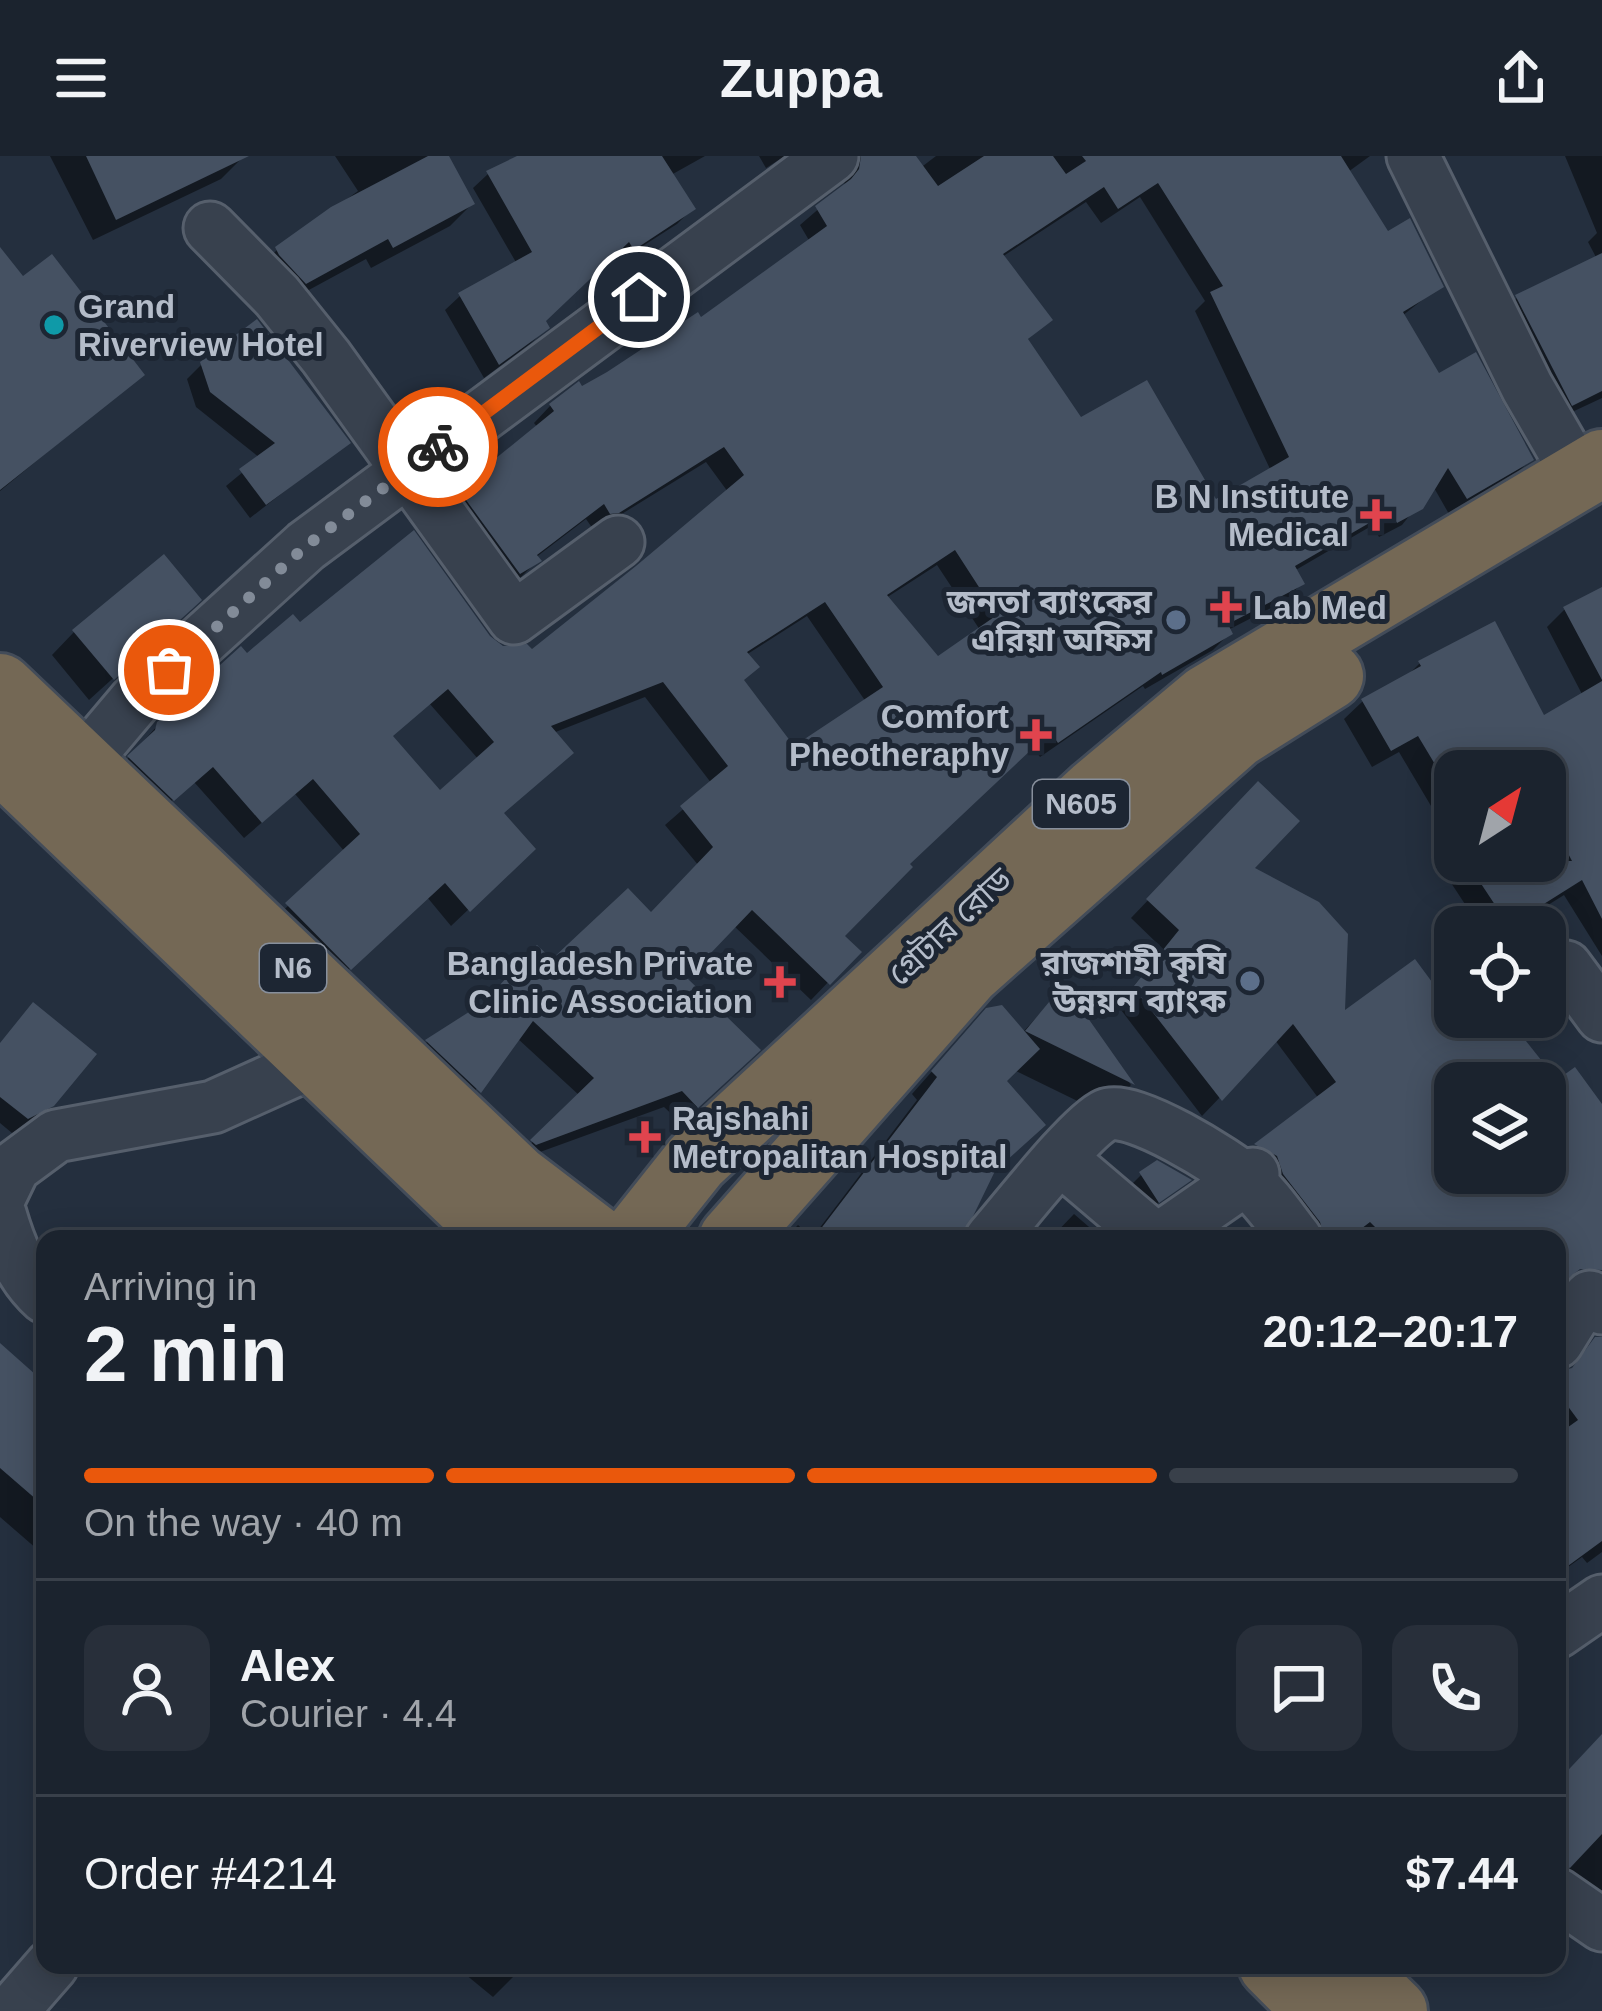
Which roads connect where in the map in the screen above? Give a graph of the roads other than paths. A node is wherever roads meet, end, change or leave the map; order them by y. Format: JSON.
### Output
{"nodes":[{"id":1,"x":832,"y":156,"type":"edge"},
{"id":2,"x":1413,"y":156,"type":"edge"},
{"id":3,"x":210,"y":228,"type":"dead end"},
{"id":4,"x":407,"y":471,"type":"junction"},
{"id":5,"x":1594,"y":481,"type":"edge"},
{"id":6,"x":618,"y":542,"type":"dead end"},
{"id":7,"x":0,"y":687,"type":"edge"},
{"id":8,"x":0,"y":758,"type":"edge"},
{"id":9,"x":81,"y":766,"type":"junction"},
{"id":10,"x":1566,"y":967,"type":"dead end"},
{"id":11,"x":1602,"y":1016,"type":"edge"},
{"id":12,"x":335,"y":1044,"type":"junction"},
{"id":13,"x":1061,"y":1159,"type":"junction"},
{"id":14,"x":696,"y":1161,"type":"junction"},
{"id":15,"x":1253,"y":1174,"type":"dead end"},
{"id":16,"x":0,"y":1196,"type":"edge"},
{"id":17,"x":510,"y":1209,"type":"edge"},
{"id":18,"x":0,"y":1214,"type":"edge"},
{"id":19,"x":570,"y":1230,"type":"edge"},
{"id":20,"x":641,"y":1230,"type":"edge"},
{"id":21,"x":744,"y":1230,"type":"edge"},
{"id":22,"x":999,"y":1230,"type":"edge"},
{"id":23,"x":1146,"y":1230,"type":"edge"},
{"id":24,"x":1170,"y":1230,"type":"edge"},
{"id":25,"x":1289,"y":1230,"type":"edge"},
{"id":26,"x":36,"y":1289,"type":"edge"},
{"id":27,"x":1602,"y":1309,"type":"edge"},
{"id":28,"x":1566,"y":1328,"type":"edge"},
{"id":29,"x":1602,"y":1601,"type":"edge"},
{"id":30,"x":1566,"y":1626,"type":"edge"},
{"id":31,"x":1566,"y":1900,"type":"edge"},
{"id":32,"x":1602,"y":1925,"type":"edge"},
{"id":33,"x":44,"y":1974,"type":"edge"},
{"id":34,"x":1281,"y":1974,"type":"edge"},
{"id":35,"x":1356,"y":1974,"type":"edge"},
{"id":36,"x":12,"y":2011,"type":"edge"},
{"id":37,"x":1318,"y":2011,"type":"edge"},
{"id":38,"x":1394,"y":2011,"type":"edge"}],
"edges":[{"from":1,"to":4,"type":"street"},
{"from":2,"to":5,"type":"street"},
{"from":3,"to":4,"type":"street"},
{"from":4,"to":6,"type":"street"},
{"from":4,"to":9,"type":"street"},
{"from":5,"to":14,"type":"highway","name":"গ্রেটার রোড","number":"N605"},
{"from":5,"to":21,"type":"highway","name":"গ্রেটার রোড","number":"N605"},
{"from":7,"to":9,"type":"highway","number":"N6"},
{"from":8,"to":12,"type":"highway","number":"N6"},
{"from":9,"to":12,"type":"highway","number":"N6"},
{"from":10,"to":11,"type":"street"},
{"from":12,"to":16,"type":"street"},
{"from":12,"to":17,"type":"highway","number":"N6"},
{"from":13,"to":22,"type":"street"},
{"from":13,"to":23,"type":"street"},
{"from":13,"to":25,"type":"street"},
{"from":14,"to":17,"type":"highway"},
{"from":14,"to":20,"type":"highway","name":"গ্রেটার রোড","number":"N605"},
{"from":15,"to":24,"type":"street"},
{"from":17,"to":19,"type":"highway","number":"N6"},
{"from":18,"to":26,"type":"street"},
{"from":27,"to":28,"type":"street"},
{"from":29,"to":30,"type":"street"},
{"from":31,"to":32,"type":"street"},
{"from":33,"to":36,"type":"street"},
{"from":34,"to":37,"type":"highway"},
{"from":35,"to":38,"type":"highway"}]}
